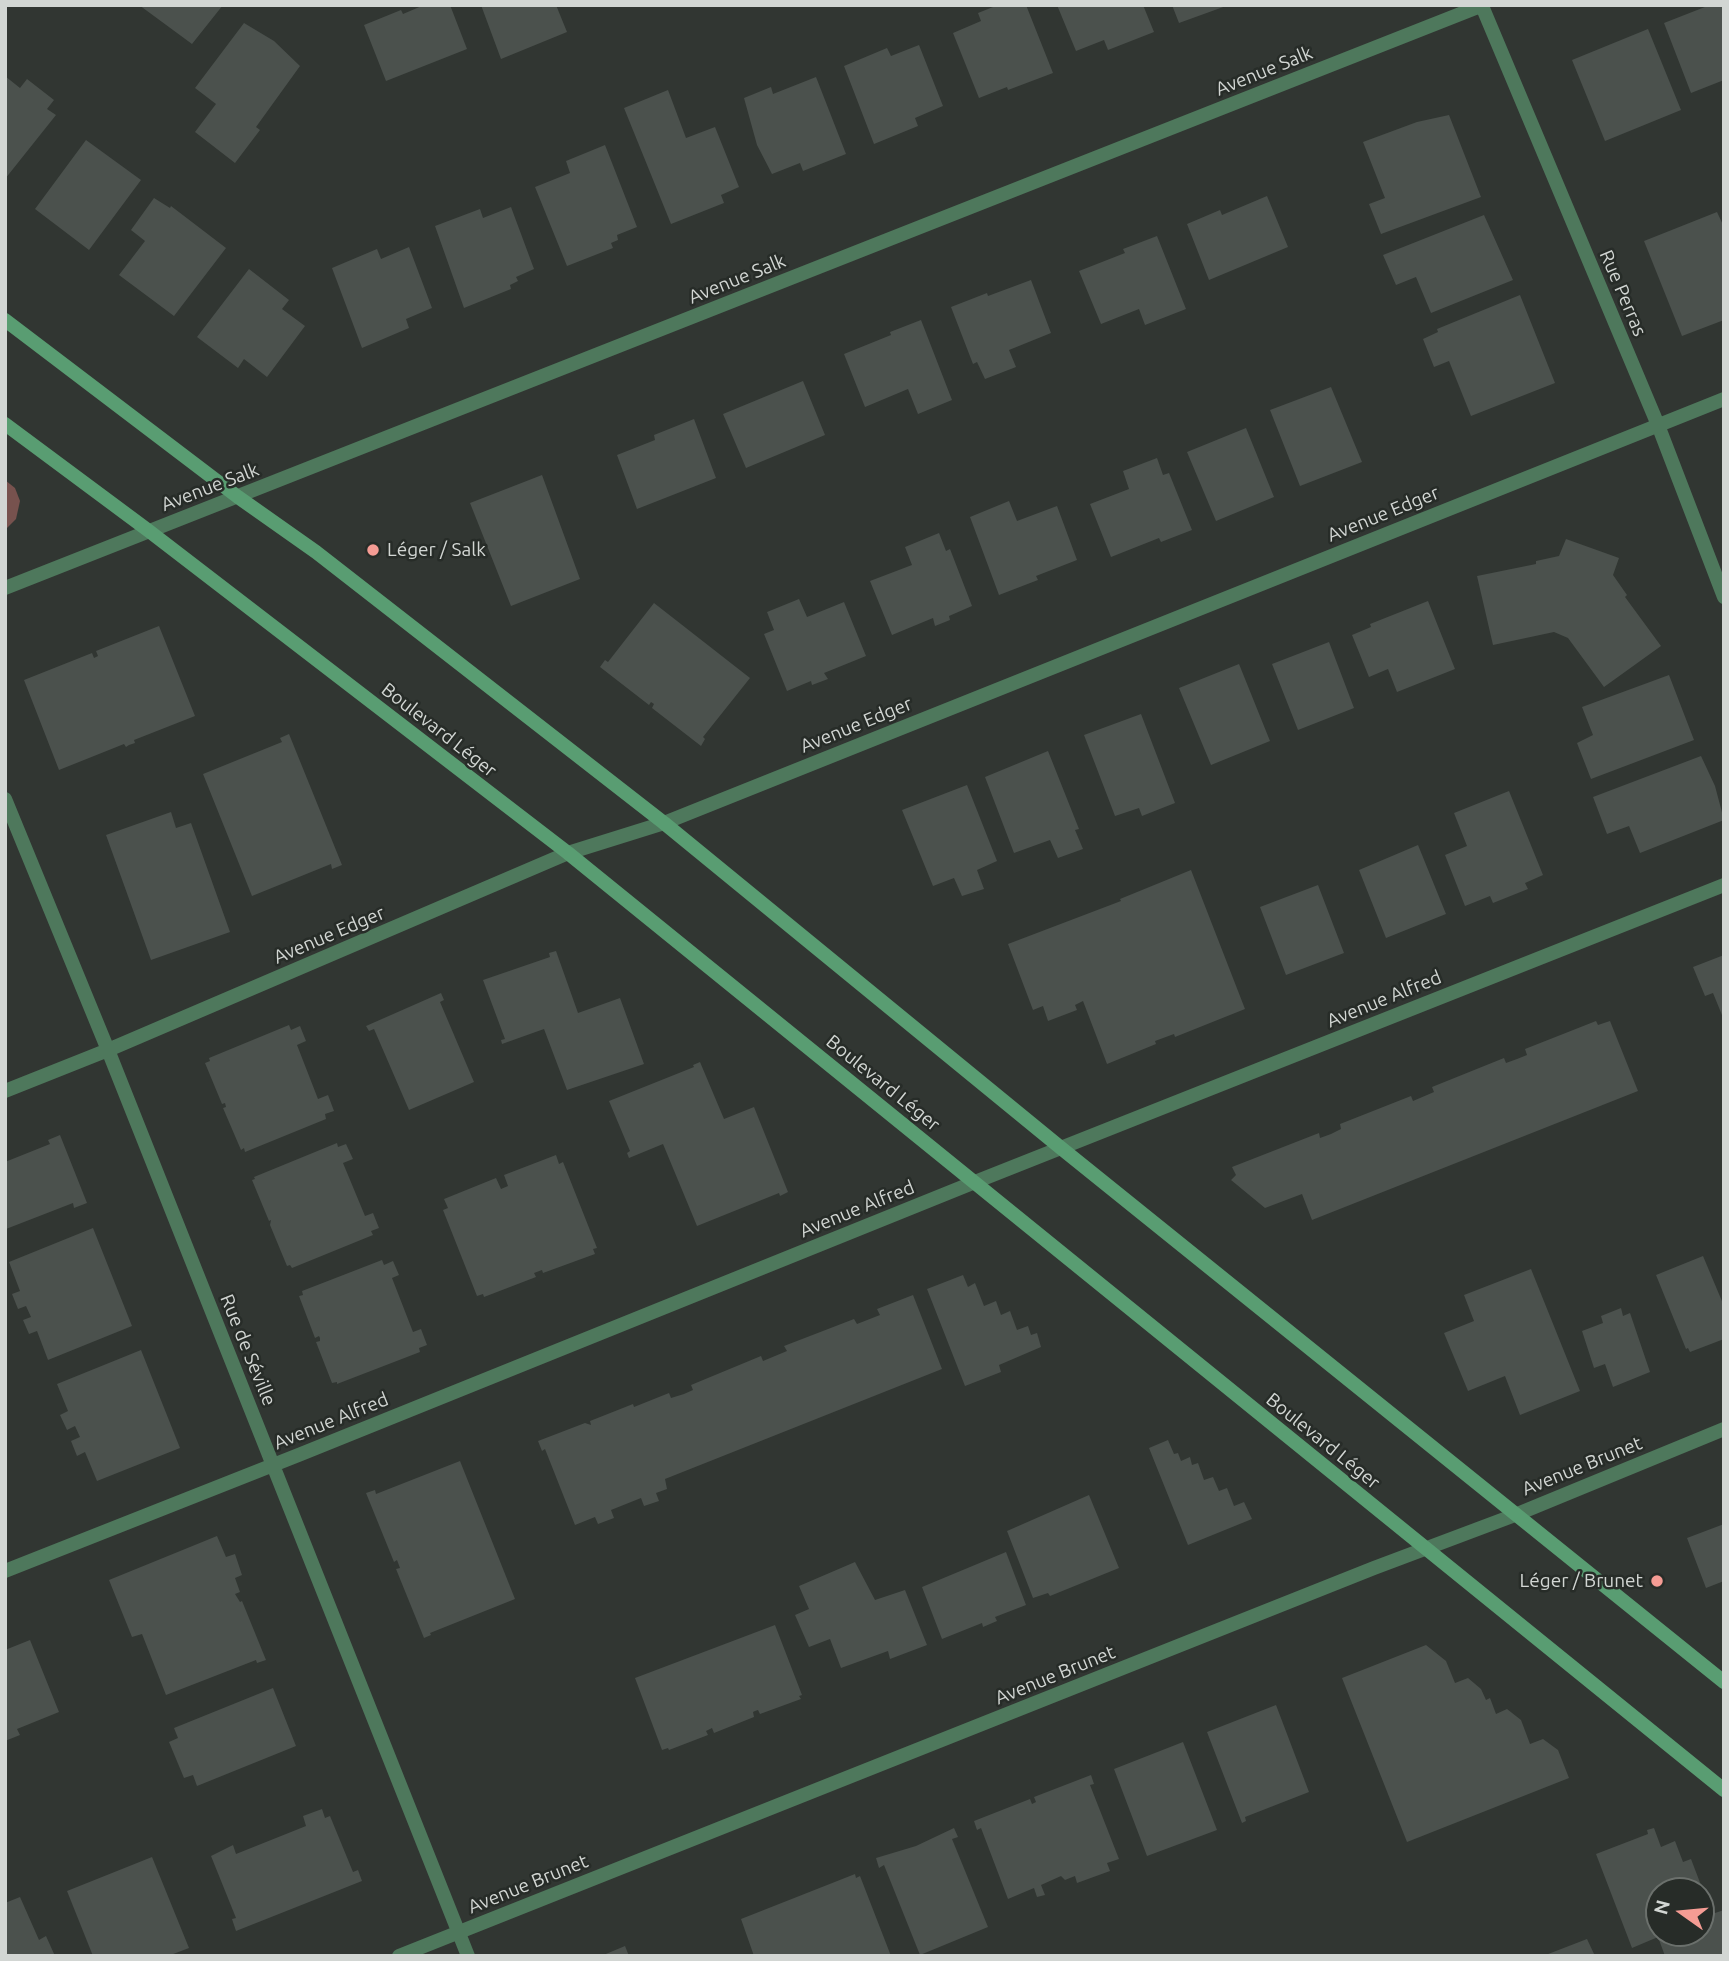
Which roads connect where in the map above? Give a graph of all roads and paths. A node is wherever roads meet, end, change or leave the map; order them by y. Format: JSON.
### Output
{"nodes":[{"id":1,"x":1482,"y":6,"type":"edge"},
{"id":2,"x":5,"y":320,"type":"edge"},
{"id":3,"x":1724,"y":399,"type":"edge"},
{"id":4,"x":5,"y":424,"type":"edge"},
{"id":5,"x":1658,"y":425,"type":"junction"},
{"id":6,"x":238,"y":496,"type":"junction"},
{"id":7,"x":149,"y":531,"type":"junction"},
{"id":8,"x":5,"y":589,"type":"edge"},
{"id":9,"x":1724,"y":597,"type":"edge"},
{"id":10,"x":5,"y":799,"type":"edge"},
{"id":11,"x":664,"y":823,"type":"junction"},
{"id":12,"x":568,"y":853,"type":"junction"},
{"id":13,"x":1724,"y":885,"type":"edge"},
{"id":14,"x":108,"y":1050,"type":"junction"},
{"id":15,"x":5,"y":1091,"type":"edge"},
{"id":16,"x":1061,"y":1149,"type":"junction"},
{"id":17,"x":975,"y":1182,"type":"junction"},
{"id":18,"x":1724,"y":1429,"type":"edge"},
{"id":19,"x":272,"y":1465,"type":"junction"},
{"id":20,"x":1515,"y":1515,"type":"junction"},
{"id":21,"x":1424,"y":1548,"type":"junction"},
{"id":22,"x":5,"y":1571,"type":"edge"},
{"id":23,"x":1724,"y":1682,"type":"edge"},
{"id":24,"x":1724,"y":1790,"type":"edge"},
{"id":25,"x":459,"y":1933,"type":"junction"},
{"id":26,"x":400,"y":1956,"type":"edge"},
{"id":27,"x":468,"y":1956,"type":"edge"}],
"edges":[{"from":1,"to":5,"type":"street","name":"Rue Perras"},
{"from":1,"to":6,"type":"street","name":"Avenue Salk"},
{"from":2,"to":6,"type":"main road"},
{"from":3,"to":5,"type":"street","name":"Avenue Edger"},
{"from":4,"to":7,"type":"main road","name":"Boulevard Léger"},
{"from":5,"to":9,"type":"street","name":"Rue Perras"},
{"from":5,"to":11,"type":"street","name":"Avenue Edger"},
{"from":6,"to":7,"type":"street","name":"Avenue Salk"},
{"from":6,"to":11,"type":"main road"},
{"from":7,"to":8,"type":"street","name":"Avenue Salk"},
{"from":7,"to":12,"type":"main road","name":"Boulevard Léger"},
{"from":10,"to":14,"type":"street","name":"Rue de Séville"},
{"from":11,"to":12,"type":"street","name":"Avenue Edger"},
{"from":11,"to":16,"type":"main road"},
{"from":12,"to":14,"type":"street","name":"Avenue Edger"},
{"from":12,"to":17,"type":"main road","name":"Boulevard Léger"},
{"from":13,"to":16,"type":"street","name":"Avenue Alfred"},
{"from":14,"to":15,"type":"street","name":"Avenue Edger"},
{"from":14,"to":19,"type":"street","name":"Rue de Séville"},
{"from":16,"to":17,"type":"street","name":"Avenue Alfred"},
{"from":16,"to":20,"type":"main road"},
{"from":17,"to":19,"type":"street","name":"Avenue Alfred"},
{"from":17,"to":21,"type":"main road","name":"Boulevard Léger"},
{"from":18,"to":20,"type":"street","name":"Avenue Brunet"},
{"from":19,"to":22,"type":"street","name":"Avenue Alfred"},
{"from":19,"to":25,"type":"street","name":"Rue de Séville"},
{"from":20,"to":21,"type":"street","name":"Avenue Brunet"},
{"from":20,"to":23,"type":"main road"},
{"from":21,"to":24,"type":"main road","name":"Boulevard Léger"},
{"from":21,"to":25,"type":"street","name":"Avenue Brunet"},
{"from":25,"to":26,"type":"street","name":"Avenue Brunet"},
{"from":25,"to":27,"type":"street","name":"Rue de Séville"}]}
